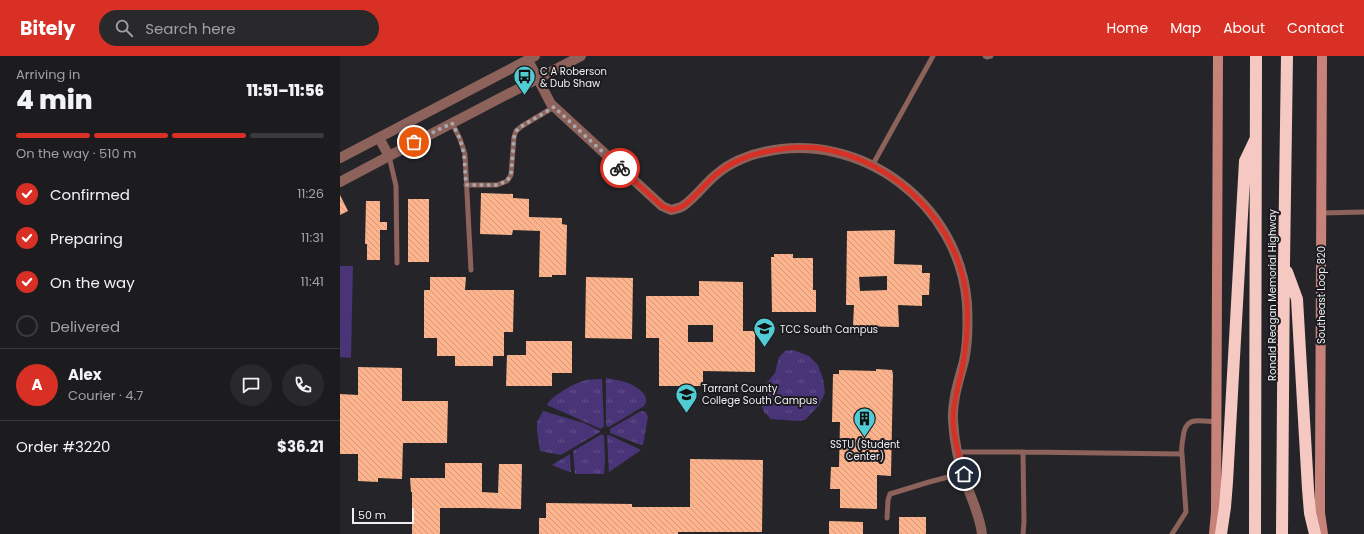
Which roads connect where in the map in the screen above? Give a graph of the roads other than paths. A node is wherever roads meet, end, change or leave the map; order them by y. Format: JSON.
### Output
{"nodes":[{"id":1,"x":581,"y":56,"type":"edge"},
{"id":2,"x":933,"y":56,"type":"edge"},
{"id":3,"x":985,"y":56,"type":"edge"},
{"id":4,"x":991,"y":56,"type":"edge"},
{"id":5,"x":1218,"y":56,"type":"edge"},
{"id":6,"x":1256,"y":56,"type":"edge"},
{"id":7,"x":1287,"y":56,"type":"edge"},
{"id":8,"x":1322,"y":56,"type":"edge"},
{"id":9,"x":531,"y":58,"type":"edge"},
{"id":10,"x":537,"y":79,"type":"junction"},
{"id":11,"x":554,"y":107,"type":"junction"},
{"id":12,"x":452,"y":123,"type":"junction"},
{"id":13,"x":1257,"y":137,"type":"junction"},
{"id":14,"x":379,"y":138,"type":"junction"},
{"id":15,"x":389,"y":156,"type":"junction"},
{"id":16,"x":340,"y":158,"type":"edge"},
{"id":17,"x":872,"y":166,"type":"junction"},
{"id":18,"x":340,"y":182,"type":"edge"},
{"id":19,"x":466,"y":185,"type":"junction"},
{"id":20,"x":1364,"y":212,"type":"edge"},
{"id":21,"x":1321,"y":213,"type":"junction"},
{"id":22,"x":397,"y":263,"type":"dead end"},
{"id":23,"x":1284,"y":263,"type":"junction"},
{"id":24,"x":470,"y":270,"type":"dead end"},
{"id":25,"x":1217,"y":422,"type":"junction"},
{"id":26,"x":958,"y":452,"type":"junction"},
{"id":27,"x":1023,"y":452,"type":"junction"},
{"id":28,"x":1182,"y":454,"type":"junction"},
{"id":29,"x":964,"y":474,"type":"junction"},
{"id":30,"x":887,"y":518,"type":"dead end"},
{"id":31,"x":982,"y":534,"type":"edge"},
{"id":32,"x":1023,"y":534,"type":"edge"},
{"id":33,"x":1172,"y":534,"type":"edge"},
{"id":34,"x":1214,"y":534,"type":"edge"},
{"id":35,"x":1221,"y":534,"type":"edge"},
{"id":36,"x":1255,"y":534,"type":"edge"},
{"id":37,"x":1282,"y":534,"type":"edge"},
{"id":38,"x":1315,"y":534,"type":"edge"},
{"id":39,"x":1323,"y":534,"type":"edge"}],
"edges":[{"from":1,"to":10,"type":"street"},
{"from":2,"to":17,"type":"lane"},
{"from":3,"to":4,"type":"lane"},
{"from":5,"to":25,"type":"main road"},
{"from":6,"to":13,"type":"highway","name":"Ronald Reagan Memorial Highway"},
{"from":7,"to":23,"type":"highway","name":"Ronald Reagan Memorial Highway"},
{"from":8,"to":21,"type":"main road","name":"Southeast Loop 820"},
{"from":9,"to":10,"type":"street"},
{"from":9,"to":14,"type":"street"},
{"from":10,"to":11,"type":"street"},
{"from":10,"to":12,"type":"street"},
{"from":11,"to":17,"type":"street"},
{"from":11,"to":19,"type":"lane"},
{"from":12,"to":15,"type":"street"},
{"from":12,"to":19,"type":"lane"},
{"from":13,"to":35,"type":"highway"},
{"from":13,"to":36,"type":"highway","name":"Ronald Reagan Memorial Highway"},
{"from":14,"to":15,"type":"street"},
{"from":14,"to":16,"type":"street"},
{"from":15,"to":18,"type":"street"},
{"from":15,"to":22,"type":"lane"},
{"from":17,"to":26,"type":"street"},
{"from":19,"to":24,"type":"lane"},
{"from":20,"to":21,"type":"lane"},
{"from":21,"to":39,"type":"main road","name":"Southeast Loop 820"},
{"from":23,"to":37,"type":"highway","name":"Ronald Reagan Memorial Highway"},
{"from":23,"to":38,"type":"highway"},
{"from":25,"to":28,"type":"lane"},
{"from":25,"to":34,"type":"main road"},
{"from":26,"to":27,"type":"lane"},
{"from":26,"to":29,"type":"street"},
{"from":27,"to":28,"type":"lane"},
{"from":27,"to":32,"type":"lane"},
{"from":28,"to":33,"type":"lane"},
{"from":29,"to":30,"type":"lane"},
{"from":29,"to":31,"type":"street"}]}
